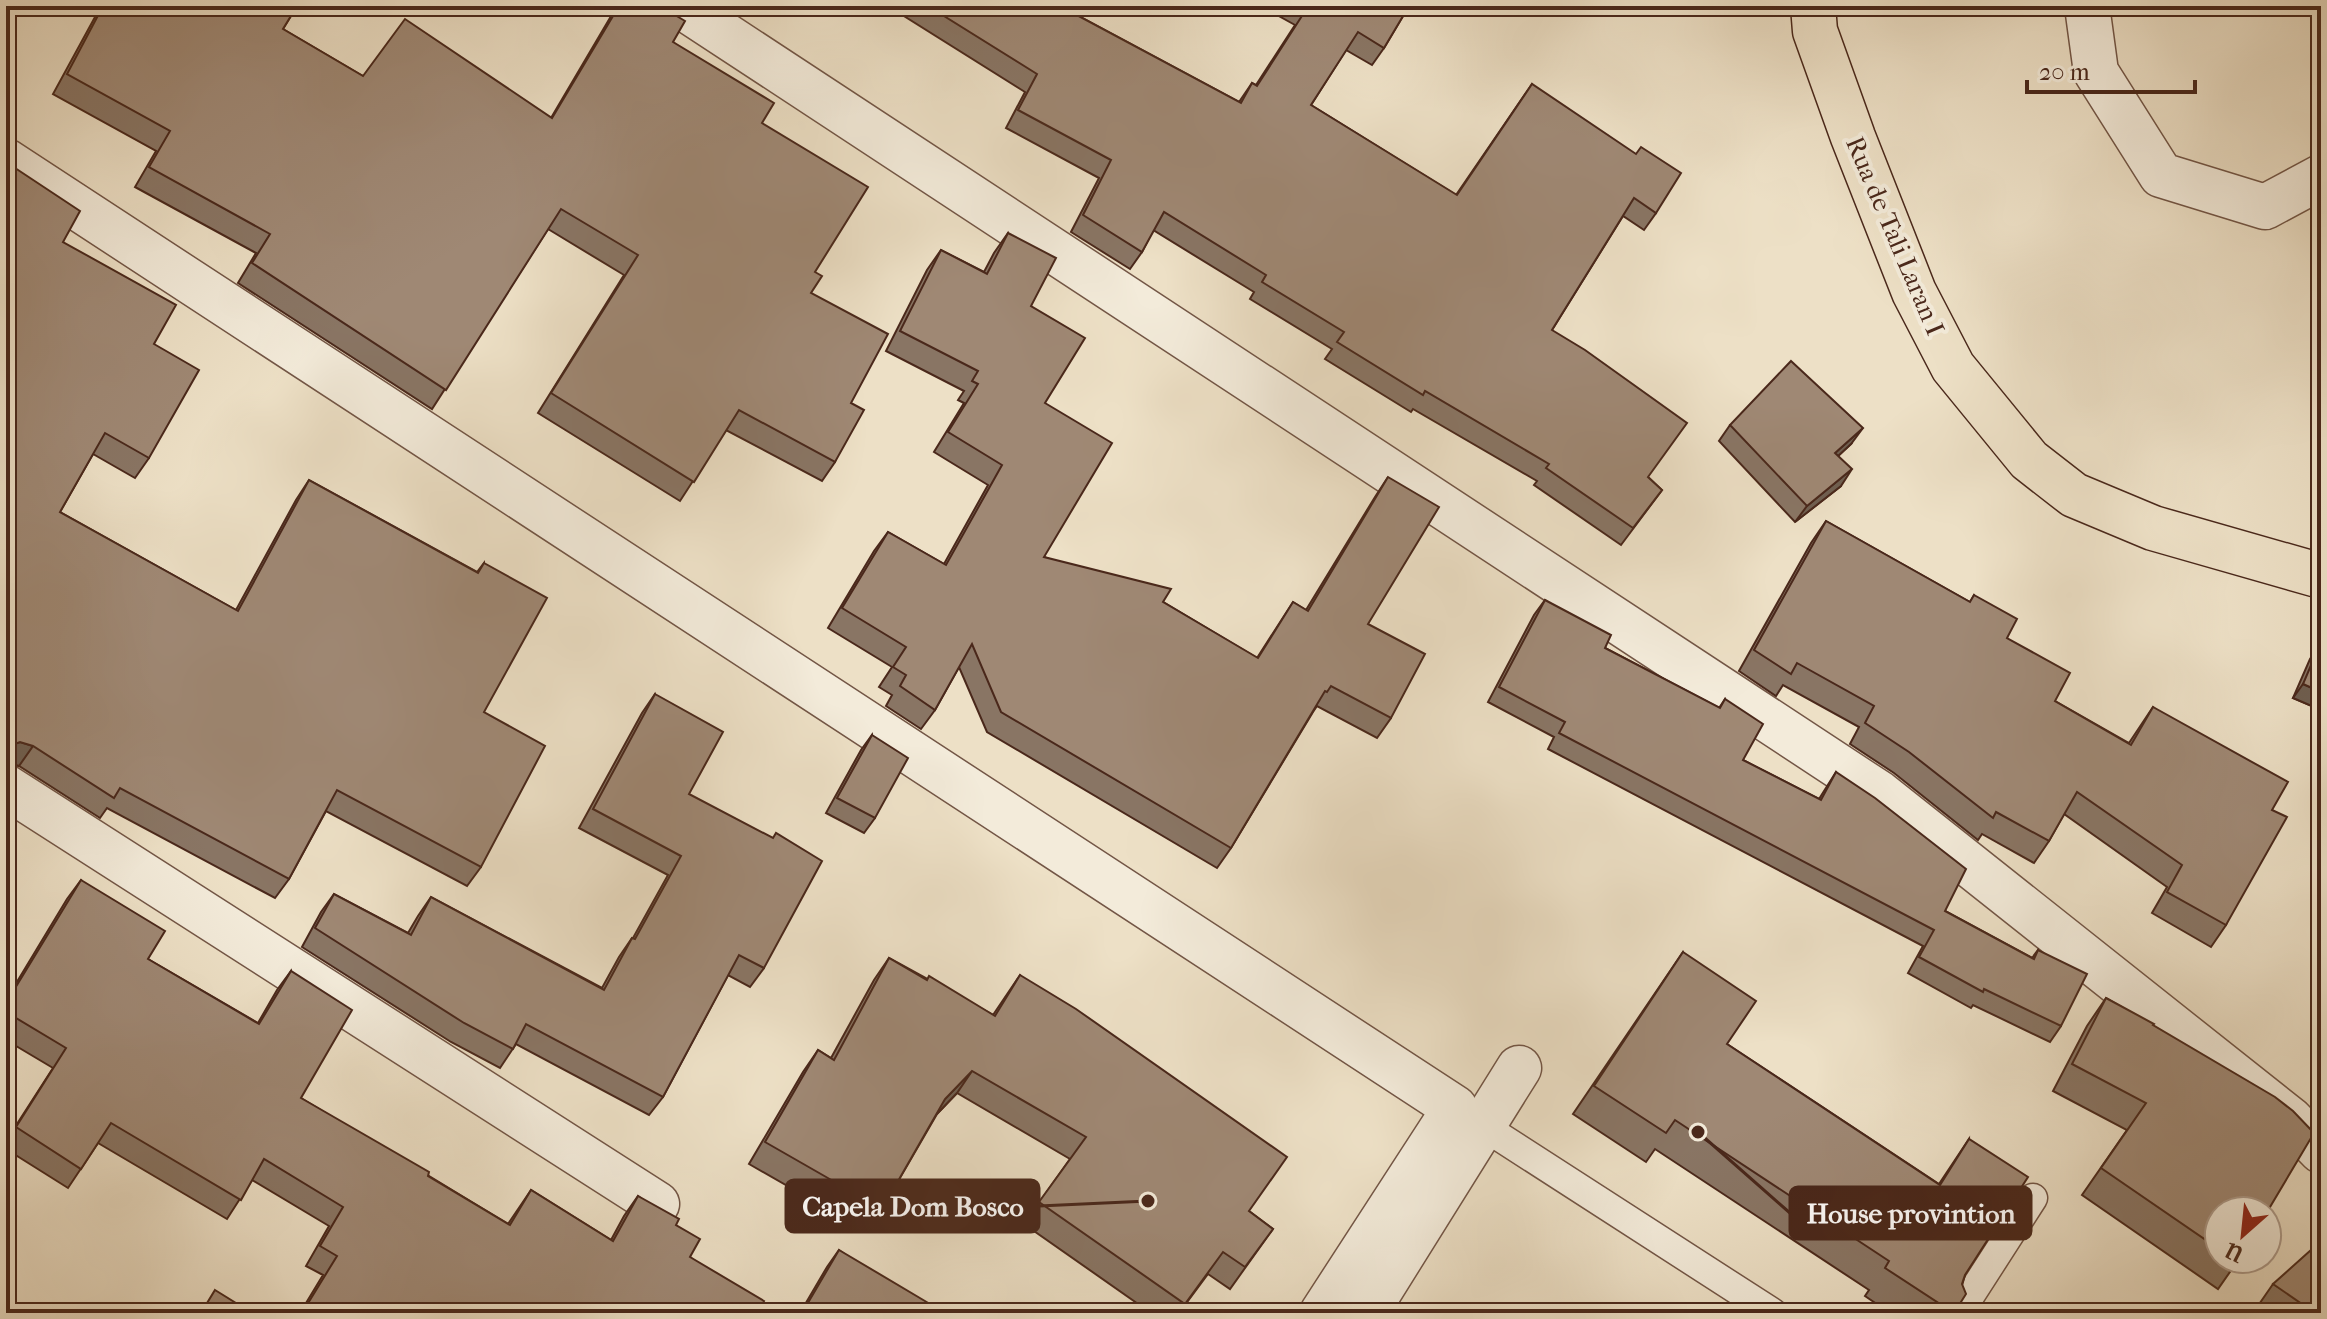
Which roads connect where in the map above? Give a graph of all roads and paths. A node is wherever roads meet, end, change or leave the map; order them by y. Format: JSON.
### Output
{"nodes":[{"id":1,"x":681,"y":6,"type":"edge"},
{"id":2,"x":1813,"y":6,"type":"edge"},
{"id":3,"x":2087,"y":6,"type":"edge"},
{"id":4,"x":6,"y":161,"type":"edge"},
{"id":5,"x":2321,"y":177,"type":"edge"},
{"id":6,"x":2321,"y":576,"type":"edge"},
{"id":7,"x":6,"y":787,"type":"edge"},
{"id":8,"x":1519,"y":1068,"type":"dead end"},
{"id":9,"x":1469,"y":1117,"type":"junction"},
{"id":10,"x":2321,"y":1151,"type":"edge"},
{"id":11,"x":2033,"y":1198,"type":"dead end"},
{"id":12,"x":657,"y":1204,"type":"edge"},
{"id":13,"x":1322,"y":1313,"type":"edge"},
{"id":14,"x":1366,"y":1313,"type":"edge"},
{"id":15,"x":1773,"y":1313,"type":"edge"},
{"id":16,"x":1959,"y":1313,"type":"edge"}],
"edges":[{"from":1,"to":10,"type":"street"},
{"from":2,"to":6,"type":"main road","name":"Rua de Tali Laran I"},
{"from":3,"to":5,"type":"street"},
{"from":4,"to":9,"type":"street"},
{"from":7,"to":12,"type":"street"},
{"from":8,"to":9,"type":"street"},
{"from":9,"to":13,"type":"street"},
{"from":9,"to":14,"type":"street"},
{"from":9,"to":15,"type":"lane"},
{"from":11,"to":16,"type":"lane"}]}
